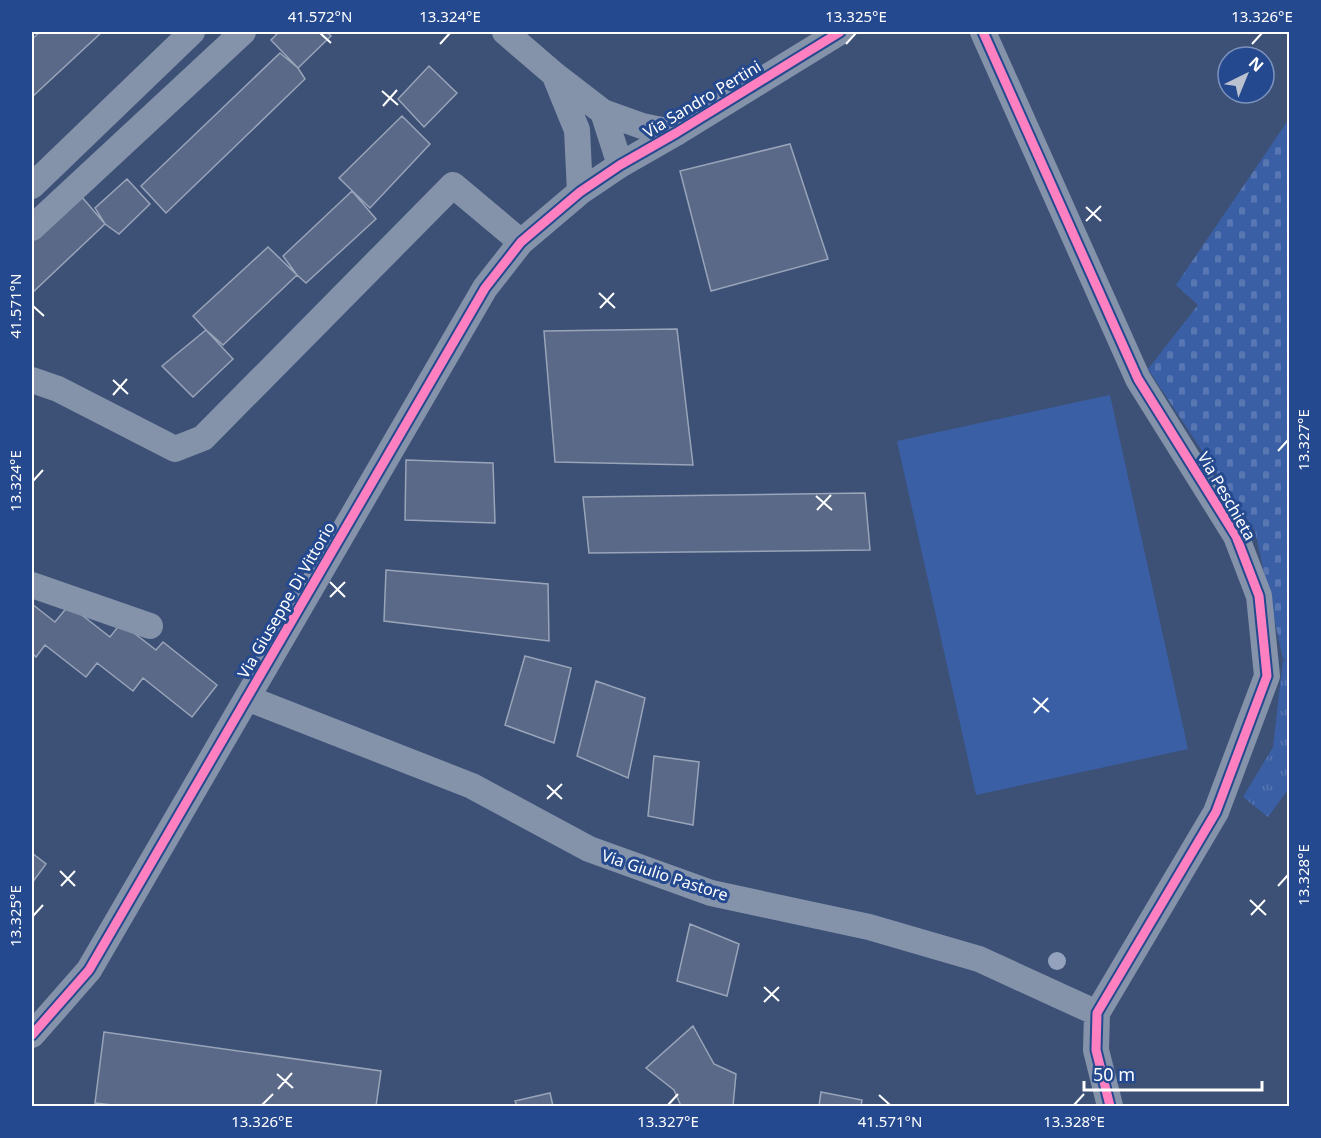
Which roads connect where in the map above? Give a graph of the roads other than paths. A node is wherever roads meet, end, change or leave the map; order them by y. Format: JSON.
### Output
{"nodes":[{"id":1,"x":192,"y":32,"type":"edge"},
{"id":2,"x":243,"y":32,"type":"edge"},
{"id":3,"x":505,"y":32,"type":"edge"},
{"id":4,"x":840,"y":32,"type":"edge"},
{"id":5,"x":983,"y":32,"type":"edge"},
{"id":6,"x":555,"y":75,"type":"junction"},
{"id":7,"x":603,"y":112,"type":"junction"},
{"id":8,"x":577,"y":130,"type":"junction"},
{"id":9,"x":676,"y":133,"type":"junction"},
{"id":10,"x":620,"y":165,"type":"junction"},
{"id":11,"x":32,"y":186,"type":"edge"},
{"id":12,"x":580,"y":192,"type":"junction"},
{"id":13,"x":32,"y":228,"type":"edge"},
{"id":14,"x":521,"y":242,"type":"junction"},
{"id":15,"x":32,"y":380,"type":"edge"},
{"id":16,"x":32,"y":585,"type":"edge"},
{"id":17,"x":150,"y":626,"type":"dead end"},
{"id":18,"x":247,"y":698,"type":"junction"},
{"id":19,"x":1097,"y":1013,"type":"junction"},
{"id":20,"x":32,"y":1035,"type":"edge"},
{"id":21,"x":1110,"y":1107,"type":"edge"}],
"edges":[{"from":1,"to":11,"type":"street"},
{"from":2,"to":13,"type":"street"},
{"from":3,"to":6,"type":"street"},
{"from":4,"to":9,"type":"street","name":"Via Sandro Pertini"},
{"from":5,"to":19,"type":"street","name":"Via Peschieta"},
{"from":6,"to":7,"type":"street"},
{"from":6,"to":8,"type":"street"},
{"from":7,"to":9,"type":"street"},
{"from":7,"to":10,"type":"street"},
{"from":8,"to":10,"type":"street"},
{"from":8,"to":12,"type":"street"},
{"from":9,"to":10,"type":"street","name":"Via Sandro Pertini"},
{"from":10,"to":12,"type":"street","name":"Via Sandro Pertini"},
{"from":12,"to":14,"type":"street","name":"Via Giuseppe Di Vittorio"},
{"from":14,"to":15,"type":"street"},
{"from":14,"to":18,"type":"street","name":"Via Giuseppe Di Vittorio"},
{"from":16,"to":17,"type":"street"},
{"from":18,"to":19,"type":"street","name":"Via Giulio Pastore"},
{"from":18,"to":20,"type":"street","name":"Via Giuseppe Di Vittorio"},
{"from":19,"to":21,"type":"street"}]}
